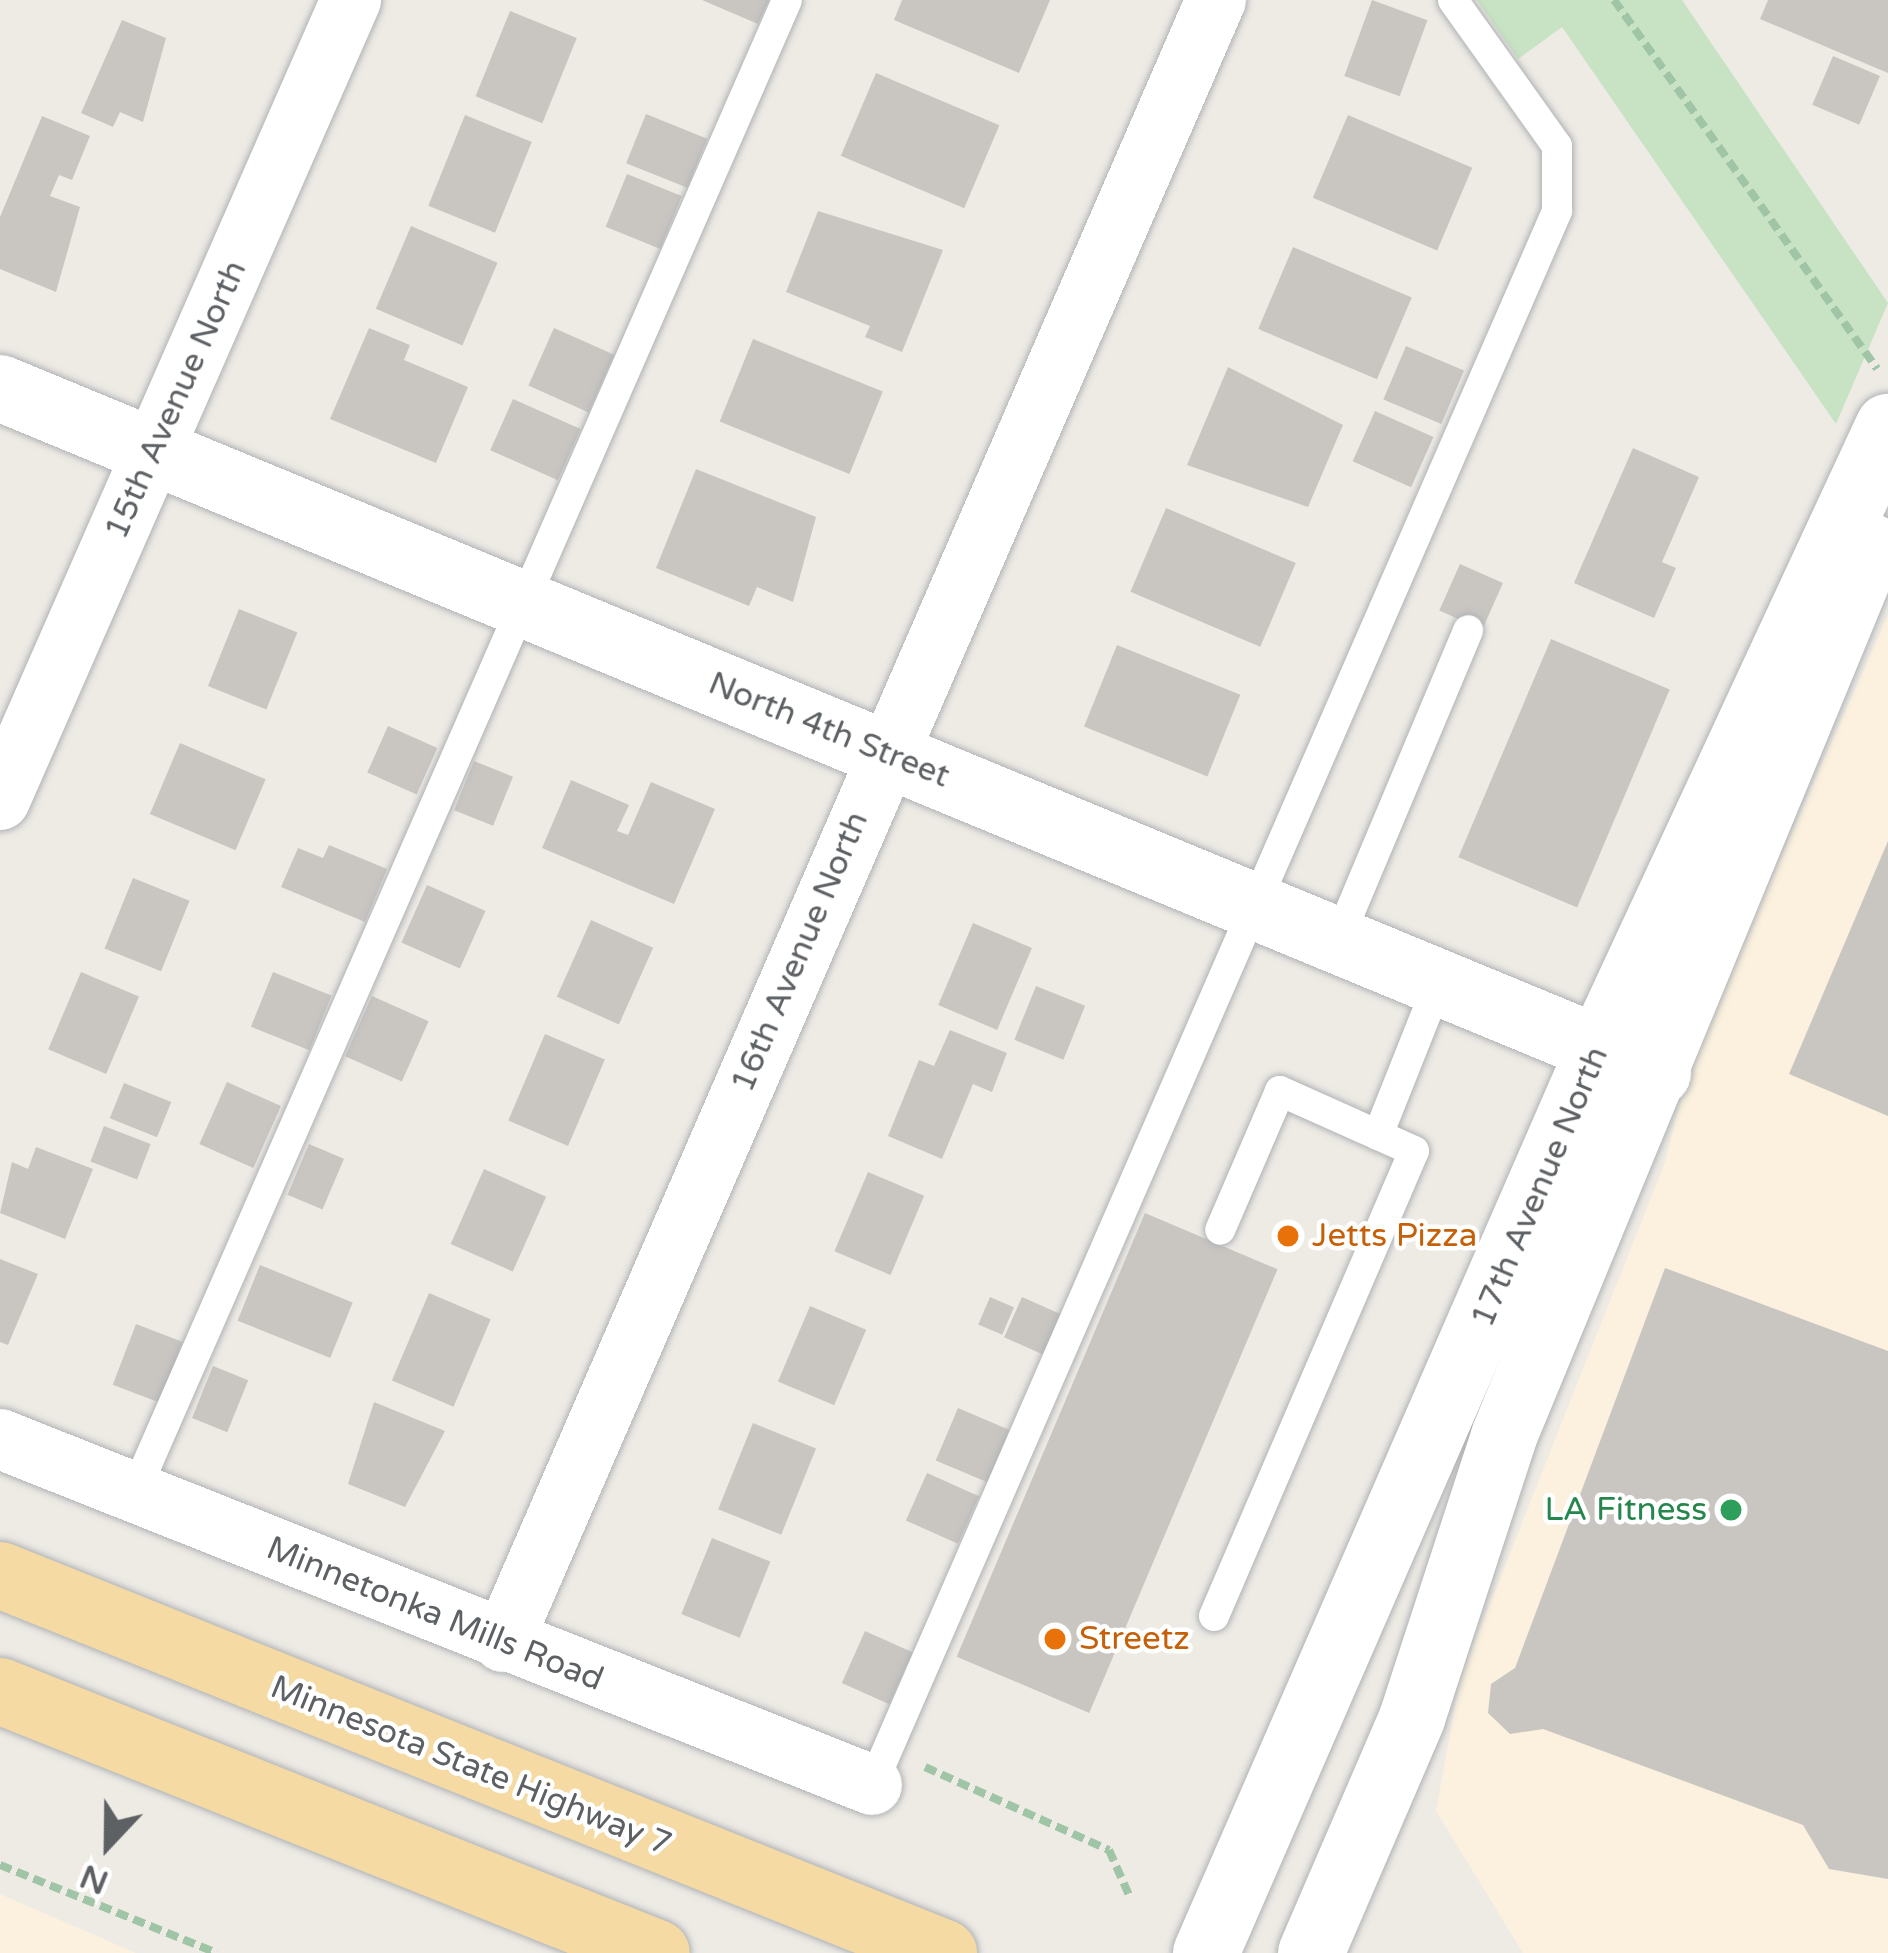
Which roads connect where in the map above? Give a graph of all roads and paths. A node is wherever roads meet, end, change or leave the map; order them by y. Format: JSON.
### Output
{"nodes":[{"id":1,"x":351,"y":0,"type":"edge"},
{"id":2,"x":787,"y":0,"type":"edge"},
{"id":3,"x":1216,"y":0,"type":"edge"},
{"id":4,"x":1453,"y":0,"type":"edge"},
{"id":5,"x":1614,"y":0,"type":"edge"},
{"id":6,"x":1867,"y":364,"type":"dead end"},
{"id":7,"x":0,"y":388,"type":"edge"},
{"id":8,"x":1888,"y":427,"type":"edge"},
{"id":9,"x":154,"y":450,"type":"junction"},
{"id":10,"x":1888,"y":500,"type":"edge"},
{"id":11,"x":526,"y":607,"type":"junction"},
{"id":12,"x":1468,"y":630,"type":"dead end"},
{"id":13,"x":886,"y":753,"type":"junction"},
{"id":14,"x":0,"y":800,"type":"edge"},
{"id":15,"x":1250,"y":904,"type":"junction"},
{"id":16,"x":1338,"y":940,"type":"junction"},
{"id":17,"x":1439,"y":982,"type":"junction"},
{"id":18,"x":1628,"y":1062,"type":"junction"},
{"id":19,"x":1378,"y":1135,"type":"junction"},
{"id":20,"x":1220,"y":1230,"type":"dead end"},
{"id":21,"x":0,"y":1439,"type":"edge"},
{"id":22,"x":134,"y":1494,"type":"junction"},
{"id":23,"x":0,"y":1575,"type":"edge"},
{"id":24,"x":1214,"y":1616,"type":"dead end"},
{"id":25,"x":503,"y":1642,"type":"junction"},
{"id":26,"x":0,"y":1691,"type":"edge"},
{"id":27,"x":879,"y":1768,"type":"junction"},
{"id":28,"x":0,"y":1865,"type":"edge"},
{"id":29,"x":1129,"y":1894,"type":"dead end"},
{"id":30,"x":217,"y":1953,"type":"edge"},
{"id":31,"x":657,"y":1953,"type":"edge"},
{"id":32,"x":944,"y":1953,"type":"edge"},
{"id":33,"x":1206,"y":1953,"type":"edge"},
{"id":34,"x":1311,"y":1953,"type":"edge"}],
"edges":[{"from":1,"to":9,"type":"street","name":"15th Avenue North"},
{"from":2,"to":11,"type":"lane"},
{"from":3,"to":13,"type":"street","name":"16th Avenue North"},
{"from":4,"to":15,"type":"lane"},
{"from":5,"to":6,"type":"path"},
{"from":7,"to":9,"type":"street","name":"North 4th Street"},
{"from":8,"to":18,"type":"street","name":"17th Avenue North"},
{"from":9,"to":11,"type":"street","name":"North 4th Street"},
{"from":9,"to":14,"type":"street","name":"15th Avenue North"},
{"from":10,"to":18,"type":"street","name":"17th Avenue North"},
{"from":11,"to":13,"type":"street","name":"North 4th Street"},
{"from":11,"to":22,"type":"lane"},
{"from":12,"to":16,"type":"lane"},
{"from":13,"to":15,"type":"street","name":"North 4th Street"},
{"from":13,"to":25,"type":"street","name":"16th Avenue North"},
{"from":15,"to":16,"type":"street","name":"North 4th Street"},
{"from":15,"to":27,"type":"lane"},
{"from":16,"to":17,"type":"street","name":"North 4th Street"},
{"from":17,"to":18,"type":"street","name":"North 4th Street"},
{"from":17,"to":19,"type":"lane"},
{"from":18,"to":33,"type":"street","name":"17th Avenue North"},
{"from":18,"to":34,"type":"street","name":"17th Avenue North"},
{"from":19,"to":20,"type":"lane"},
{"from":19,"to":24,"type":"lane"},
{"from":21,"to":22,"type":"street","name":"Minnetonka Mills Road"},
{"from":22,"to":25,"type":"street","name":"Minnetonka Mills Road"},
{"from":23,"to":32,"type":"highway","name":"Minnesota State Highway 7"},
{"from":25,"to":27,"type":"street","name":"Minnetonka Mills Road"},
{"from":26,"to":31,"type":"highway"},
{"from":27,"to":29,"type":"path"},
{"from":28,"to":30,"type":"path"}]}
